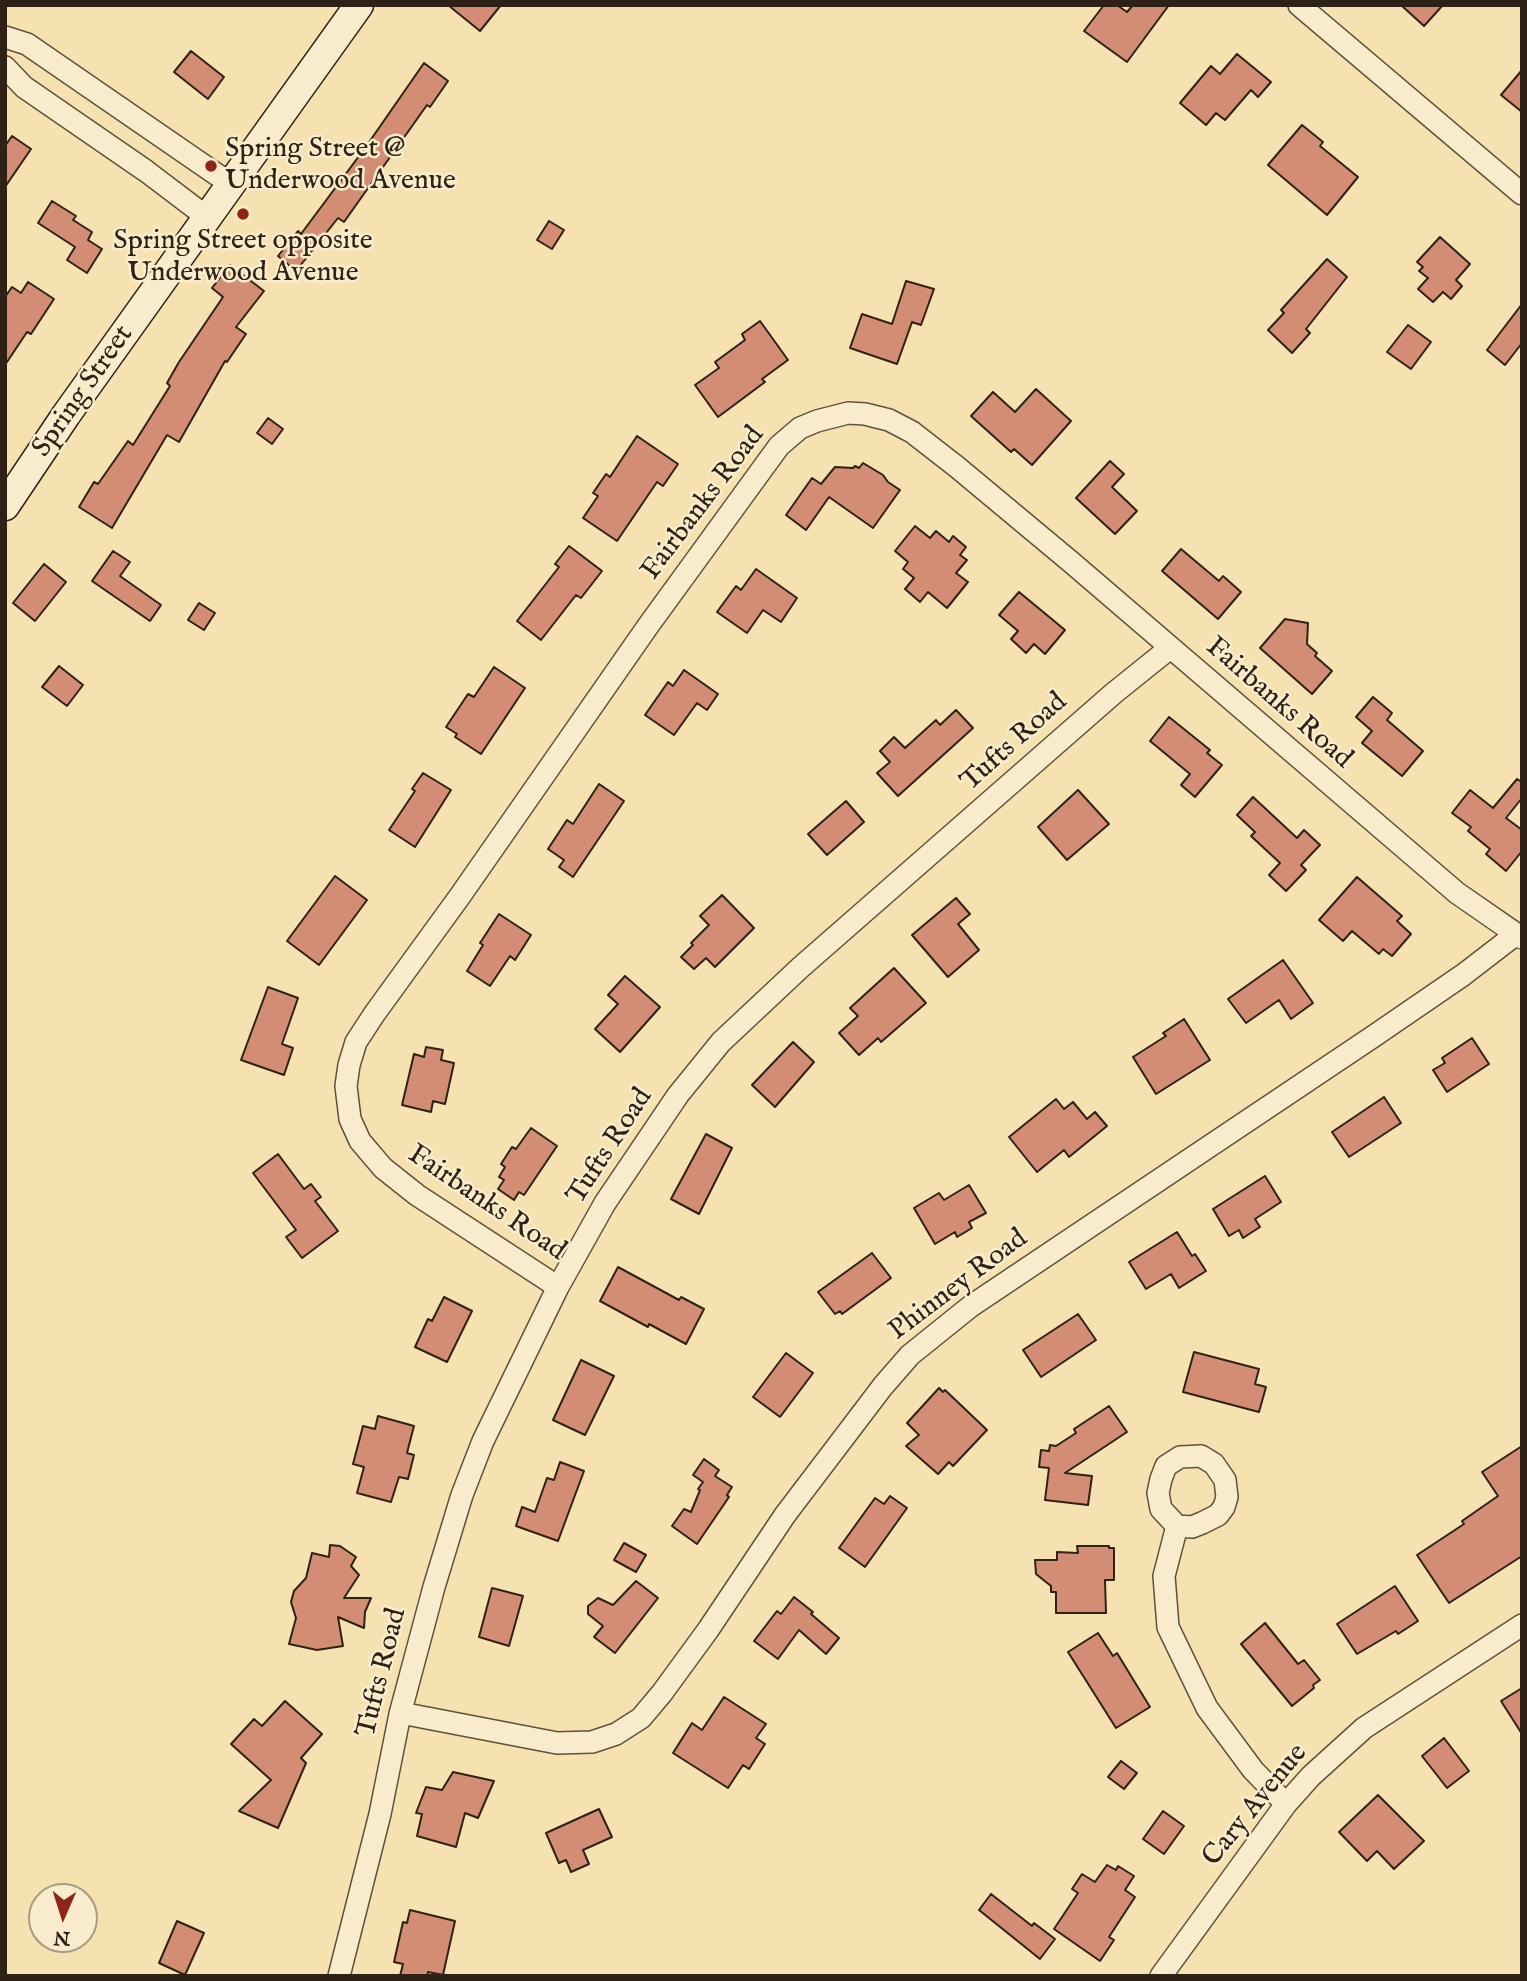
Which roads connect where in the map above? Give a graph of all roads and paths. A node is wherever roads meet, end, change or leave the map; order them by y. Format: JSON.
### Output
{"nodes":[{"id":1,"x":359,"y":5,"type":"edge"},
{"id":2,"x":1299,"y":5,"type":"edge"},
{"id":3,"x":5,"y":37,"type":"edge"},
{"id":4,"x":5,"y":67,"type":"edge"},
{"id":5,"x":232,"y":185,"type":"junction"},
{"id":6,"x":1522,"y":194,"type":"edge"},
{"id":7,"x":208,"y":218,"type":"junction"},
{"id":8,"x":5,"y":506,"type":"edge"},
{"id":9,"x":1170,"y":648,"type":"junction"},
{"id":10,"x":1518,"y":936,"type":"edge"},
{"id":11,"x":558,"y":1287,"type":"junction"},
{"id":12,"x":1177,"y":1526,"type":"dead end"},
{"id":13,"x":1522,"y":1625,"type":"edge"},
{"id":14,"x":401,"y":1713,"type":"junction"},
{"id":15,"x":1286,"y":1804,"type":"junction"},
{"id":16,"x":339,"y":1976,"type":"edge"},
{"id":17,"x":1161,"y":1976,"type":"edge"}],
"edges":[{"from":1,"to":5,"type":"main road","name":"Spring Street"},
{"from":2,"to":6,"type":"street"},
{"from":3,"to":5,"type":"street"},
{"from":4,"to":7,"type":"street"},
{"from":5,"to":7,"type":"main road","name":"Spring Street"},
{"from":7,"to":8,"type":"main road","name":"Spring Street"},
{"from":9,"to":10,"type":"street","name":"Fairbanks Road"},
{"from":9,"to":11,"type":"street","name":"Tufts Road"},
{"from":9,"to":11,"type":"street","name":"Fairbanks Road"},
{"from":10,"to":14,"type":"street","name":"Phinney Road"},
{"from":11,"to":14,"type":"street","name":"Tufts Road"},
{"from":12,"to":15,"type":"street"},
{"from":13,"to":15,"type":"street","name":"Cary Avenue"},
{"from":14,"to":16,"type":"street","name":"Tufts Road"},
{"from":15,"to":17,"type":"street","name":"Cary Avenue"}]}
